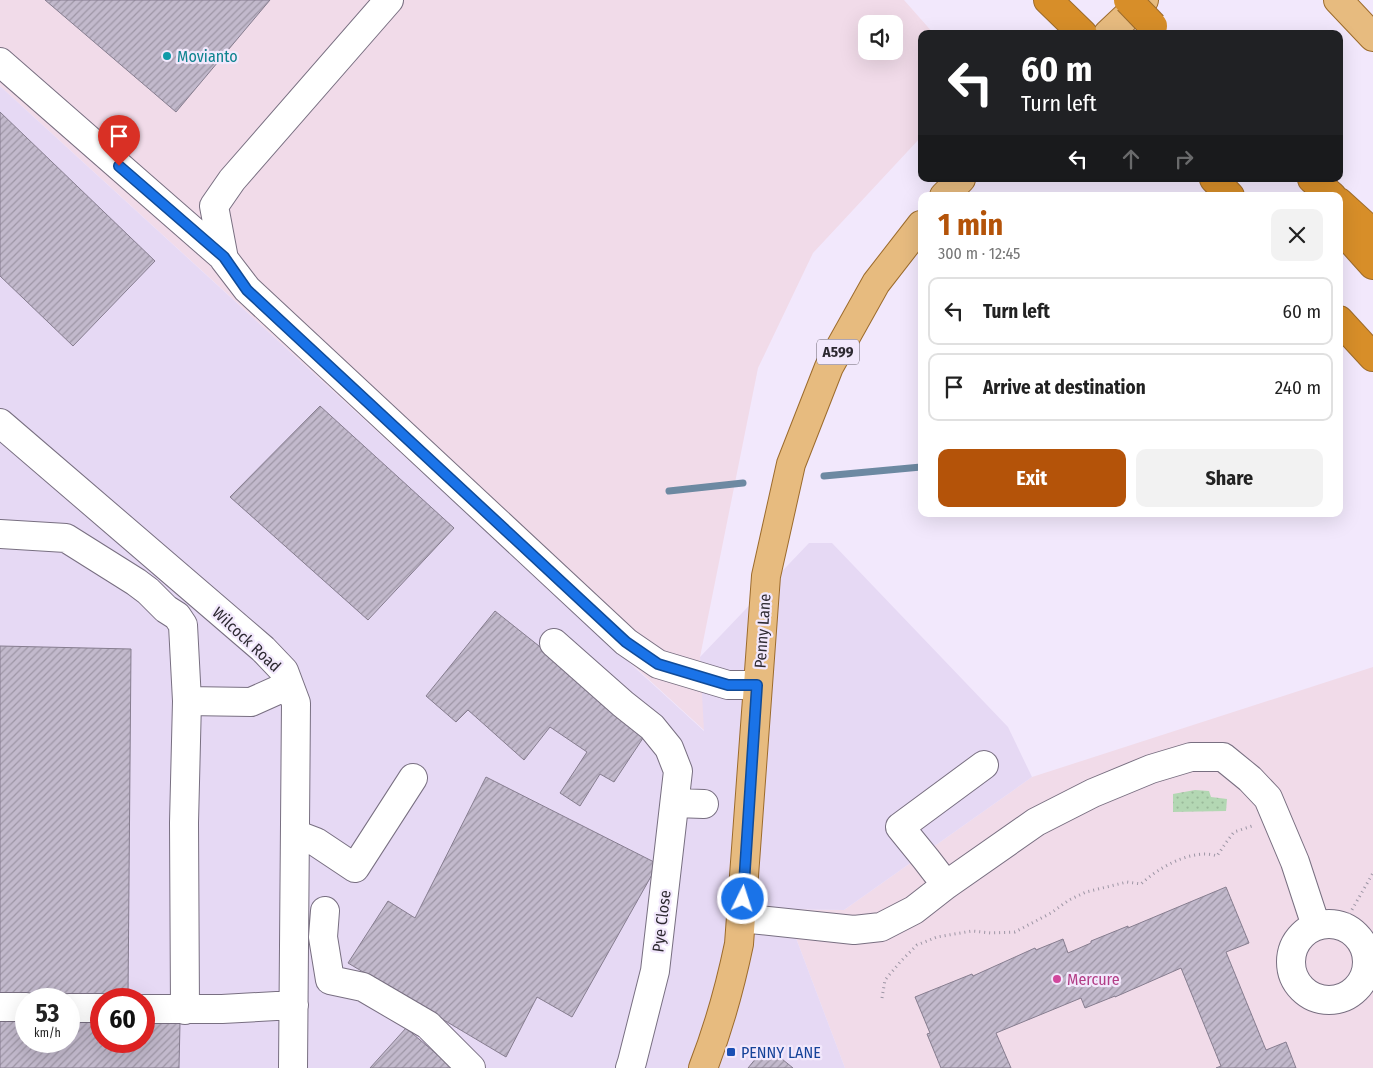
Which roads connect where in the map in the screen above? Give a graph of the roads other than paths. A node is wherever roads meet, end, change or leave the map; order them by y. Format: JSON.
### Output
{"nodes":[{"id":1,"x":389,"y":0,"type":"edge"},
{"id":2,"x":1048,"y":0,"type":"edge"},
{"id":3,"x":1128,"y":0,"type":"edge"},
{"id":4,"x":1144,"y":0,"type":"edge"},
{"id":5,"x":1338,"y":0,"type":"edge"},
{"id":6,"x":1079,"y":30,"type":"edge"},
{"id":7,"x":1112,"y":30,"type":"edge"},
{"id":8,"x":1157,"y":30,"type":"edge"},
{"id":9,"x":1373,"y":37,"type":"edge"},
{"id":10,"x":0,"y":62,"type":"edge"},
{"id":11,"x":958,"y":182,"type":"edge"},
{"id":12,"x":1217,"y":182,"type":"edge"},
{"id":13,"x":1299,"y":182,"type":"edge"},
{"id":14,"x":1316,"y":182,"type":"edge"},
{"id":15,"x":948,"y":192,"type":"edge"},
{"id":16,"x":1226,"y":192,"type":"edge"},
{"id":17,"x":1308,"y":192,"type":"edge"},
{"id":18,"x":1327,"y":192,"type":"edge"},
{"id":19,"x":1343,"y":206,"type":"edge"},
{"id":20,"x":918,"y":229,"type":"edge"},
{"id":21,"x":1343,"y":231,"type":"edge"},
{"id":22,"x":1373,"y":233,"type":"edge"},
{"id":23,"x":224,"y":257,"type":"junction"},
{"id":24,"x":1373,"y":265,"type":"edge"},
{"id":25,"x":1343,"y":324,"type":"edge"},
{"id":26,"x":1365,"y":348,"type":"edge"},
{"id":27,"x":1373,"y":364,"type":"edge"},
{"id":28,"x":0,"y":423,"type":"edge"},
{"id":29,"x":0,"y":534,"type":"edge"},
{"id":30,"x":554,"y":643,"type":"dead end"},
{"id":31,"x":289,"y":685,"type":"junction"},
{"id":32,"x":757,"y":685,"type":"junction"},
{"id":33,"x":187,"y":701,"type":"junction"},
{"id":34,"x":984,"y":765,"type":"dead end"},
{"id":35,"x":413,"y":778,"type":"dead end"},
{"id":36,"x":675,"y":803,"type":"junction"},
{"id":37,"x":704,"y":804,"type":"dead end"},
{"id":38,"x":295,"y":834,"type":"junction"},
{"id":39,"x":946,"y":886,"type":"junction"},
{"id":40,"x":325,"y":911,"type":"dead end"},
{"id":41,"x":741,"y":918,"type":"junction"},
{"id":42,"x":1329,"y":926,"type":"junction"},
{"id":43,"x":1367,"y":984,"type":"edge"},
{"id":44,"x":294,"y":1004,"type":"junction"},
{"id":45,"x":0,"y":1007,"type":"edge"},
{"id":46,"x":15,"y":1007,"type":"edge"},
{"id":47,"x":155,"y":1009,"type":"edge"},
{"id":48,"x":185,"y":1010,"type":"junction"},
{"id":49,"x":293,"y":1068,"type":"edge"},
{"id":50,"x":471,"y":1068,"type":"edge"},
{"id":51,"x":630,"y":1068,"type":"edge"},
{"id":52,"x":704,"y":1068,"type":"edge"}],
"edges":[{"from":1,"to":23,"type":"street"},
{"from":2,"to":6,"type":"highway"},
{"from":3,"to":8,"type":"highway","bridge":true},
{"from":4,"to":7,"type":"main road"},
{"from":5,"to":9,"type":"main road"},
{"from":10,"to":23,"type":"street"},
{"from":11,"to":15,"type":"main road"},
{"from":12,"to":16,"type":"highway"},
{"from":13,"to":17,"type":"highway"},
{"from":14,"to":18,"type":"highway"},
{"from":19,"to":22,"type":"highway"},
{"from":20,"to":32,"type":"main road","name":"Penny Lane","number":"A599"},
{"from":21,"to":24,"type":"highway"},
{"from":23,"to":32,"type":"street"},
{"from":25,"to":26,"type":"highway"},
{"from":26,"to":27,"type":"highway"},
{"from":28,"to":31,"type":"street","name":"Wilcock Road"},
{"from":29,"to":33,"type":"street"},
{"from":30,"to":36,"type":"street","name":"Pye Close"},
{"from":31,"to":33,"type":"street"},
{"from":31,"to":38,"type":"street","name":"Wilcock Road"},
{"from":32,"to":41,"type":"main road","name":"Penny Lane","number":"A599"},
{"from":33,"to":48,"type":"street"},
{"from":34,"to":39,"type":"street"},
{"from":35,"to":38,"type":"street"},
{"from":36,"to":37,"type":"street"},
{"from":36,"to":51,"type":"street","name":"Pye Close"},
{"from":38,"to":44,"type":"street","name":"Wilcock Road"},
{"from":39,"to":41,"type":"street"},
{"from":39,"to":42,"type":"street"},
{"from":40,"to":50,"type":"street"},
{"from":41,"to":52,"type":"main road","name":"Penny Lane","number":"A599"},
{"from":42,"to":43,"type":"street"},
{"from":42,"to":43,"type":"street"},
{"from":44,"to":48,"type":"street"},
{"from":44,"to":49,"type":"street","name":"Wilcock Road"},
{"from":45,"to":46,"type":"street"},
{"from":47,"to":48,"type":"street"}]}
